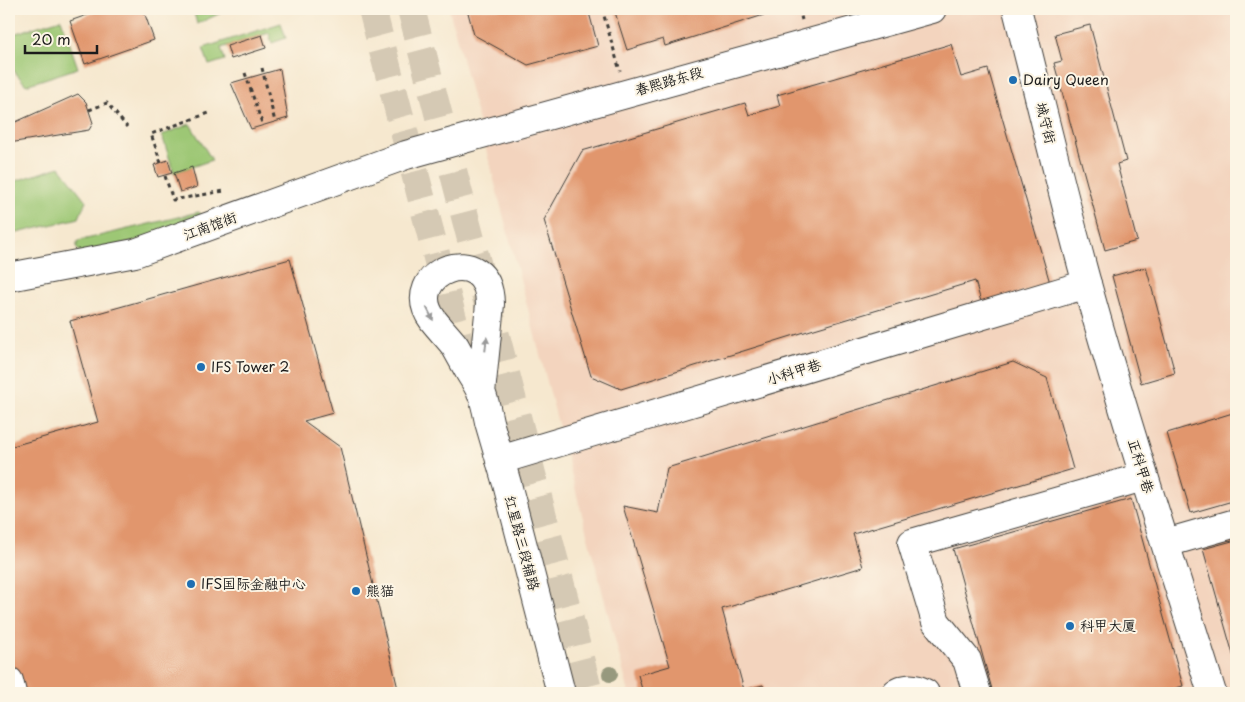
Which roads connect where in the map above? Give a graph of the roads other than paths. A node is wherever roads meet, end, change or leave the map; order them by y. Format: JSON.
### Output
{"nodes":[{"id":1,"x":932,"y":9,"type":"edge"},
{"id":2,"x":1017,"y":9,"type":"edge"},
{"id":3,"x":406,"y":155,"type":"joint"},
{"id":4,"x":1075,"y":238,"type":"joint"},
{"id":5,"x":9,"y":277,"type":"edge"},
{"id":6,"x":1088,"y":284,"type":"junction"},
{"id":7,"x":482,"y":393,"type":"dead end"},
{"id":8,"x":500,"y":460,"type":"junction"},
{"id":9,"x":1143,"y":477,"type":"junction"},
{"id":10,"x":1236,"y":522,"type":"edge"},
{"id":11,"x":1166,"y":543,"type":"junction"},
{"id":12,"x":9,"y":681,"type":"edge"},
{"id":13,"x":1204,"y":691,"type":"edge"},
{"id":14,"x":12,"y":693,"type":"edge"},
{"id":15,"x":561,"y":693,"type":"edge"},
{"id":16,"x":896,"y":693,"type":"edge"},
{"id":17,"x":925,"y":693,"type":"edge"},
{"id":18,"x":977,"y":693,"type":"edge"}],
"edges":[{"from":1,"to":3,"type":"street","name":"春熙路东段"},
{"from":2,"to":4,"type":"street","name":"城守街"},
{"from":3,"to":5,"type":"street","name":"江南馆街"},
{"from":4,"to":6,"type":"street","name":"正科甲巷"},
{"from":6,"to":8,"type":"street","name":"小科甲巷"},
{"from":6,"to":9,"type":"street","name":"正科甲巷"},
{"from":7,"to":8,"type":"street","name":"红星路三段辅路"},
{"from":8,"to":15,"type":"street","name":"红星路三段辅路"},
{"from":9,"to":11,"type":"street","name":"正科甲巷"},
{"from":9,"to":18,"type":"street"},
{"from":10,"to":11,"type":"street"},
{"from":11,"to":13,"type":"street","name":"正科甲巷"},
{"from":12,"to":14,"type":"street"},
{"from":16,"to":17,"type":"street"}]}
